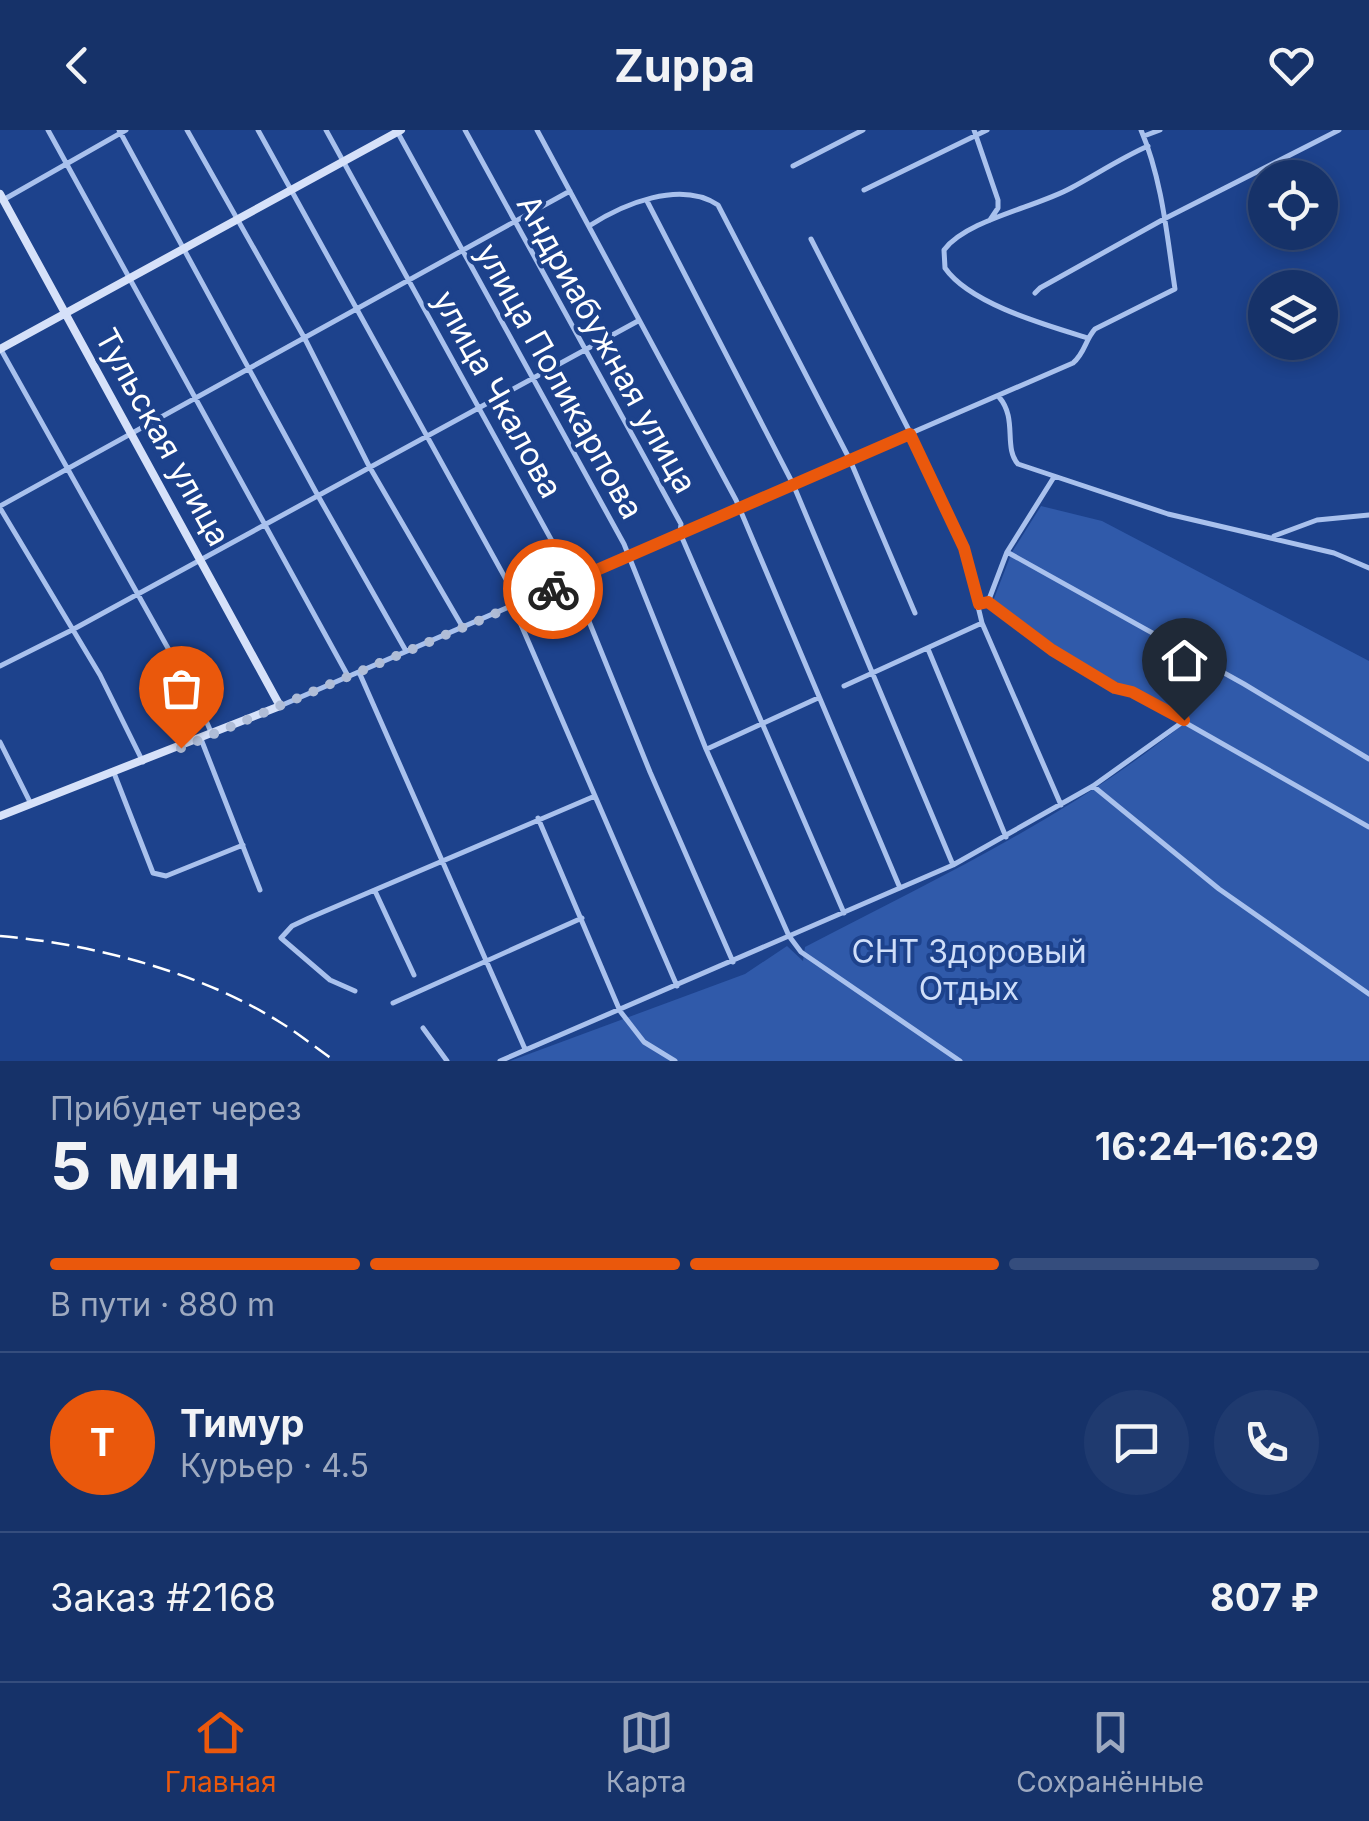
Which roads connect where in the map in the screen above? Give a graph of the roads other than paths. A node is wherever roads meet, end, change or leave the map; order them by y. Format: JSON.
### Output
{"nodes":[{"id":1,"x":48,"y":130,"type":"edge"},
{"id":2,"x":188,"y":130,"type":"edge"},
{"id":3,"x":258,"y":130,"type":"edge"},
{"id":4,"x":326,"y":130,"type":"edge"},
{"id":5,"x":465,"y":130,"type":"edge"},
{"id":6,"x":537,"y":130,"type":"edge"},
{"id":7,"x":863,"y":130,"type":"edge"},
{"id":8,"x":987,"y":130,"type":"edge"},
{"id":9,"x":1160,"y":130,"type":"edge"},
{"id":10,"x":1339,"y":130,"type":"edge"},
{"id":11,"x":122,"y":131,"type":"edge"},
{"id":12,"x":398,"y":131,"type":"edge"},
{"id":13,"x":975,"y":133,"type":"edge"},
{"id":14,"x":1142,"y":133,"type":"edge"},
{"id":15,"x":1148,"y":146,"type":"junction"},
{"id":16,"x":343,"y":161,"type":"junction"},
{"id":17,"x":66,"y":164,"type":"junction"},
{"id":18,"x":793,"y":166,"type":"dead end"},
{"id":19,"x":290,"y":190,"type":"junction"},
{"id":20,"x":864,"y":190,"type":"dead end"},
{"id":21,"x":570,"y":191,"type":"junction"},
{"id":22,"x":1,"y":198,"type":"edge"},
{"id":23,"x":647,"y":201,"type":"junction"},
{"id":24,"x":236,"y":218,"type":"junction"},
{"id":25,"x":1164,"y":219,"type":"junction"},
{"id":26,"x":514,"y":220,"type":"junction"},
{"id":27,"x":989,"y":222,"type":"junction"},
{"id":28,"x":589,"y":226,"type":"junction"},
{"id":29,"x":811,"y":239,"type":"dead end"},
{"id":30,"x":184,"y":246,"type":"junction"},
{"id":31,"x":462,"y":250,"type":"junction"},
{"id":32,"x":129,"y":278,"type":"junction"},
{"id":33,"x":410,"y":280,"type":"junction"},
{"id":34,"x":1036,"y":293,"type":"dead end"},
{"id":35,"x":356,"y":310,"type":"junction"},
{"id":36,"x":66,"y":314,"type":"junction"},
{"id":37,"x":638,"y":321,"type":"junction"},
{"id":38,"x":1088,"y":338,"type":"junction"},
{"id":39,"x":305,"y":339,"type":"junction"},
{"id":40,"x":0,"y":348,"type":"edge"},
{"id":41,"x":585,"y":350,"type":"junction"},
{"id":42,"x":251,"y":369,"type":"junction"},
{"id":43,"x":531,"y":378,"type":"junction"},
{"id":44,"x":999,"y":397,"type":"junction"},
{"id":45,"x":196,"y":398,"type":"junction"},
{"id":46,"x":478,"y":406,"type":"junction"},
{"id":47,"x":132,"y":434,"type":"junction"},
{"id":48,"x":910,"y":434,"type":"junction"},
{"id":49,"x":426,"y":436,"type":"junction"},
{"id":50,"x":850,"y":460,"type":"junction"},
{"id":51,"x":369,"y":466,"type":"junction"},
{"id":52,"x":66,"y":469,"type":"junction"},
{"id":53,"x":1054,"y":477,"type":"junction"},
{"id":54,"x":792,"y":484,"type":"junction"},
{"id":55,"x":317,"y":494,"type":"junction"},
{"id":56,"x":0,"y":507,"type":"edge"},
{"id":57,"x":739,"y":507,"type":"junction"},
{"id":58,"x":1369,"y":515,"type":"edge"},
{"id":59,"x":266,"y":524,"type":"junction"},
{"id":60,"x":680,"y":532,"type":"junction"},
{"id":61,"x":1272,"y":537,"type":"junction"},
{"id":62,"x":1007,"y":552,"type":"junction"},
{"id":63,"x":628,"y":556,"type":"junction"},
{"id":64,"x":202,"y":559,"type":"junction"},
{"id":65,"x":1369,"y":568,"type":"edge"},
{"id":66,"x":571,"y":582,"type":"junction"},
{"id":67,"x":136,"y":596,"type":"junction"},
{"id":68,"x":988,"y":602,"type":"junction"},
{"id":69,"x":516,"y":604,"type":"junction"},
{"id":70,"x":979,"y":604,"type":"junction"},
{"id":71,"x":914,"y":612,"type":"dead end"},
{"id":72,"x":982,"y":623,"type":"junction"},
{"id":73,"x":462,"y":627,"type":"junction"},
{"id":74,"x":72,"y":630,"type":"junction"},
{"id":75,"x":928,"y":649,"type":"junction"},
{"id":76,"x":406,"y":651,"type":"junction"},
{"id":77,"x":0,"y":666,"type":"edge"},
{"id":78,"x":359,"y":672,"type":"junction"},
{"id":79,"x":872,"y":673,"type":"junction"},
{"id":80,"x":348,"y":676,"type":"junction"},
{"id":81,"x":844,"y":686,"type":"dead end"},
{"id":82,"x":818,"y":698,"type":"junction"},
{"id":83,"x":280,"y":706,"type":"junction"},
{"id":84,"x":1184,"y":720,"type":"junction"},
{"id":85,"x":762,"y":723,"type":"junction"},
{"id":86,"x":212,"y":735,"type":"junction"},
{"id":87,"x":202,"y":739,"type":"junction"},
{"id":88,"x":0,"y":742,"type":"edge"},
{"id":89,"x":706,"y":750,"type":"junction"},
{"id":90,"x":1369,"y":760,"type":"edge"},
{"id":91,"x":143,"y":762,"type":"junction"},
{"id":92,"x":114,"y":773,"type":"junction"},
{"id":93,"x":1093,"y":786,"type":"junction"},
{"id":94,"x":595,"y":796,"type":"junction"},
{"id":95,"x":32,"y":804,"type":"junction"},
{"id":96,"x":1061,"y":805,"type":"junction"},
{"id":97,"x":0,"y":816,"type":"edge"},
{"id":98,"x":538,"y":818,"type":"junction"},
{"id":99,"x":1369,"y":827,"type":"edge"},
{"id":100,"x":1006,"y":837,"type":"junction"},
{"id":101,"x":243,"y":845,"type":"junction"},
{"id":102,"x":442,"y":860,"type":"junction"},
{"id":103,"x":953,"y":865,"type":"junction"},
{"id":104,"x":900,"y":888,"type":"junction"},
{"id":105,"x":260,"y":890,"type":"dead end"},
{"id":106,"x":375,"y":891,"type":"junction"},
{"id":107,"x":844,"y":912,"type":"junction"},
{"id":108,"x":582,"y":918,"type":"junction"},
{"id":109,"x":788,"y":936,"type":"junction"},
{"id":110,"x":488,"y":961,"type":"junction"},
{"id":111,"x":733,"y":962,"type":"junction"},
{"id":112,"x":414,"y":974,"type":"dead end"},
{"id":113,"x":677,"y":986,"type":"junction"},
{"id":114,"x":355,"y":990,"type":"dead end"},
{"id":115,"x":1369,"y":994,"type":"edge"},
{"id":116,"x":393,"y":1002,"type":"dead end"},
{"id":117,"x":620,"y":1010,"type":"junction"},
{"id":118,"x":423,"y":1028,"type":"dead end"},
{"id":119,"x":525,"y":1049,"type":"junction"},
{"id":120,"x":447,"y":1061,"type":"edge"},
{"id":121,"x":500,"y":1061,"type":"edge"},
{"id":122,"x":675,"y":1061,"type":"edge"},
{"id":123,"x":960,"y":1061,"type":"edge"}],
"edges":[{"from":1,"to":17,"type":"street"},
{"from":2,"to":24,"type":"street"},
{"from":3,"to":19,"type":"street"},
{"from":4,"to":16,"type":"street","name":"улица Чкалова"},
{"from":5,"to":26,"type":"street","name":"Андриабужная улица"},
{"from":6,"to":21,"type":"street"},
{"from":7,"to":18,"type":"street"},
{"from":8,"to":13,"type":"street"},
{"from":9,"to":14,"type":"street"},
{"from":10,"to":25,"type":"street"},
{"from":11,"to":17,"type":"street"},
{"from":11,"to":30,"type":"street"},
{"from":12,"to":16,"type":"main road"},
{"from":12,"to":31,"type":"street","name":"улица Поликарпова"},
{"from":13,"to":20,"type":"street"},
{"from":13,"to":27,"type":"street"},
{"from":14,"to":15,"type":"street"},
{"from":15,"to":25,"type":"street"},
{"from":15,"to":27,"type":"street"},
{"from":16,"to":19,"type":"main road"},
{"from":16,"to":33,"type":"street","name":"улица Чкалова"},
{"from":17,"to":22,"type":"street"},
{"from":17,"to":32,"type":"street"},
{"from":19,"to":24,"type":"main road"},
{"from":19,"to":35,"type":"street"},
{"from":21,"to":26,"type":"street"},
{"from":21,"to":28,"type":"street"},
{"from":22,"to":36,"type":"main road","name":"Тульская улица"},
{"from":23,"to":28,"type":"street"},
{"from":23,"to":50,"type":"street"},
{"from":23,"to":54,"type":"street"},
{"from":24,"to":30,"type":"main road"},
{"from":24,"to":39,"type":"street"},
{"from":25,"to":34,"type":"street"},
{"from":25,"to":38,"type":"street"},
{"from":26,"to":31,"type":"street"},
{"from":26,"to":41,"type":"street","name":"Андриабужная улица"},
{"from":27,"to":38,"type":"street"},
{"from":28,"to":37,"type":"street"},
{"from":29,"to":48,"type":"street"},
{"from":30,"to":32,"type":"main road"},
{"from":30,"to":42,"type":"street"},
{"from":31,"to":33,"type":"street"},
{"from":31,"to":43,"type":"street","name":"улица Поликарпова"},
{"from":32,"to":36,"type":"main road"},
{"from":32,"to":45,"type":"street"},
{"from":33,"to":35,"type":"street"},
{"from":33,"to":46,"type":"street","name":"улица Чкалова"},
{"from":35,"to":39,"type":"street"},
{"from":35,"to":49,"type":"street"},
{"from":36,"to":40,"type":"main road"},
{"from":36,"to":47,"type":"main road","name":"Тульская улица"},
{"from":37,"to":41,"type":"street"},
{"from":37,"to":57,"type":"street"},
{"from":38,"to":44,"type":"street"},
{"from":39,"to":42,"type":"street"},
{"from":39,"to":51,"type":"street"},
{"from":40,"to":52,"type":"street"},
{"from":41,"to":43,"type":"street"},
{"from":41,"to":60,"type":"street","name":"Андриабужная улица"},
{"from":42,"to":45,"type":"street"},
{"from":42,"to":55,"type":"street"},
{"from":43,"to":46,"type":"street"},
{"from":43,"to":63,"type":"street","name":"улица Поликарпова"},
{"from":44,"to":48,"type":"street"},
{"from":44,"to":53,"type":"street"},
{"from":45,"to":47,"type":"street"},
{"from":45,"to":59,"type":"street"},
{"from":46,"to":49,"type":"street"},
{"from":46,"to":66,"type":"street","name":"улица Чкалова"},
{"from":47,"to":52,"type":"street"},
{"from":47,"to":64,"type":"main road","name":"Тульская улица"},
{"from":48,"to":50,"type":"street"},
{"from":48,"to":70,"type":"street"},
{"from":49,"to":51,"type":"street"},
{"from":49,"to":69,"type":"street"},
{"from":50,"to":54,"type":"street"},
{"from":50,"to":71,"type":"street"},
{"from":51,"to":55,"type":"street"},
{"from":51,"to":73,"type":"street"},
{"from":52,"to":56,"type":"street"},
{"from":52,"to":67,"type":"street"},
{"from":53,"to":61,"type":"street"},
{"from":53,"to":62,"type":"street"},
{"from":54,"to":57,"type":"street"},
{"from":54,"to":79,"type":"street"},
{"from":55,"to":59,"type":"street"},
{"from":55,"to":76,"type":"street"},
{"from":56,"to":74,"type":"street"},
{"from":57,"to":60,"type":"street"},
{"from":57,"to":82,"type":"street"},
{"from":58,"to":61,"type":"street"},
{"from":59,"to":64,"type":"street"},
{"from":59,"to":80,"type":"street"},
{"from":60,"to":63,"type":"street"},
{"from":60,"to":85,"type":"street","name":"Андриабужная улица"},
{"from":61,"to":65,"type":"street"},
{"from":62,"to":68,"type":"street"},
{"from":62,"to":90,"type":"street"},
{"from":63,"to":66,"type":"street"},
{"from":63,"to":89,"type":"street","name":"улица Поликарпова"},
{"from":64,"to":67,"type":"street"},
{"from":64,"to":83,"type":"main road","name":"Тульская улица"},
{"from":66,"to":69,"type":"street"},
{"from":66,"to":111,"type":"street","name":"улица Чкалова"},
{"from":67,"to":74,"type":"street"},
{"from":67,"to":86,"type":"street"},
{"from":68,"to":70,"type":"street"},
{"from":68,"to":84,"type":"street"},
{"from":69,"to":73,"type":"street"},
{"from":69,"to":94,"type":"street"},
{"from":70,"to":72,"type":"street"},
{"from":72,"to":75,"type":"street"},
{"from":72,"to":96,"type":"street"},
{"from":73,"to":76,"type":"street"},
{"from":74,"to":77,"type":"street"},
{"from":74,"to":91,"type":"street"},
{"from":75,"to":79,"type":"street"},
{"from":75,"to":100,"type":"street"},
{"from":76,"to":78,"type":"street"},
{"from":78,"to":80,"type":"street"},
{"from":78,"to":102,"type":"street"},
{"from":79,"to":81,"type":"street"},
{"from":79,"to":103,"type":"street"},
{"from":80,"to":83,"type":"street"},
{"from":82,"to":85,"type":"street"},
{"from":82,"to":104,"type":"street"},
{"from":83,"to":86,"type":"main road"},
{"from":84,"to":93,"type":"street"},
{"from":84,"to":99,"type":"street"},
{"from":85,"to":89,"type":"street"},
{"from":85,"to":107,"type":"street","name":"Андриабужная улица"},
{"from":86,"to":87,"type":"main road"},
{"from":87,"to":91,"type":"main road"},
{"from":87,"to":101,"type":"street"},
{"from":88,"to":95,"type":"street"},
{"from":89,"to":109,"type":"street","name":"улица Поликарпова"},
{"from":91,"to":92,"type":"main road"},
{"from":92,"to":95,"type":"main road"},
{"from":92,"to":101,"type":"street"},
{"from":93,"to":96,"type":"street"},
{"from":93,"to":115,"type":"street"},
{"from":94,"to":98,"type":"street"},
{"from":94,"to":113,"type":"street"},
{"from":95,"to":97,"type":"main road"},
{"from":96,"to":100,"type":"street"},
{"from":98,"to":102,"type":"street"},
{"from":98,"to":108,"type":"street"},
{"from":100,"to":103,"type":"street"},
{"from":101,"to":105,"type":"street"},
{"from":102,"to":106,"type":"street"},
{"from":102,"to":110,"type":"street"},
{"from":103,"to":104,"type":"street"},
{"from":104,"to":107,"type":"street"},
{"from":106,"to":112,"type":"street"},
{"from":106,"to":114,"type":"street"},
{"from":107,"to":109,"type":"street"},
{"from":108,"to":110,"type":"street"},
{"from":108,"to":117,"type":"street"},
{"from":109,"to":111,"type":"street"},
{"from":109,"to":123,"type":"street"},
{"from":110,"to":116,"type":"street"},
{"from":110,"to":119,"type":"street"},
{"from":111,"to":113,"type":"street"},
{"from":113,"to":117,"type":"street"},
{"from":117,"to":119,"type":"street"},
{"from":117,"to":122,"type":"street"},
{"from":118,"to":120,"type":"street"},
{"from":119,"to":121,"type":"street"}]}
